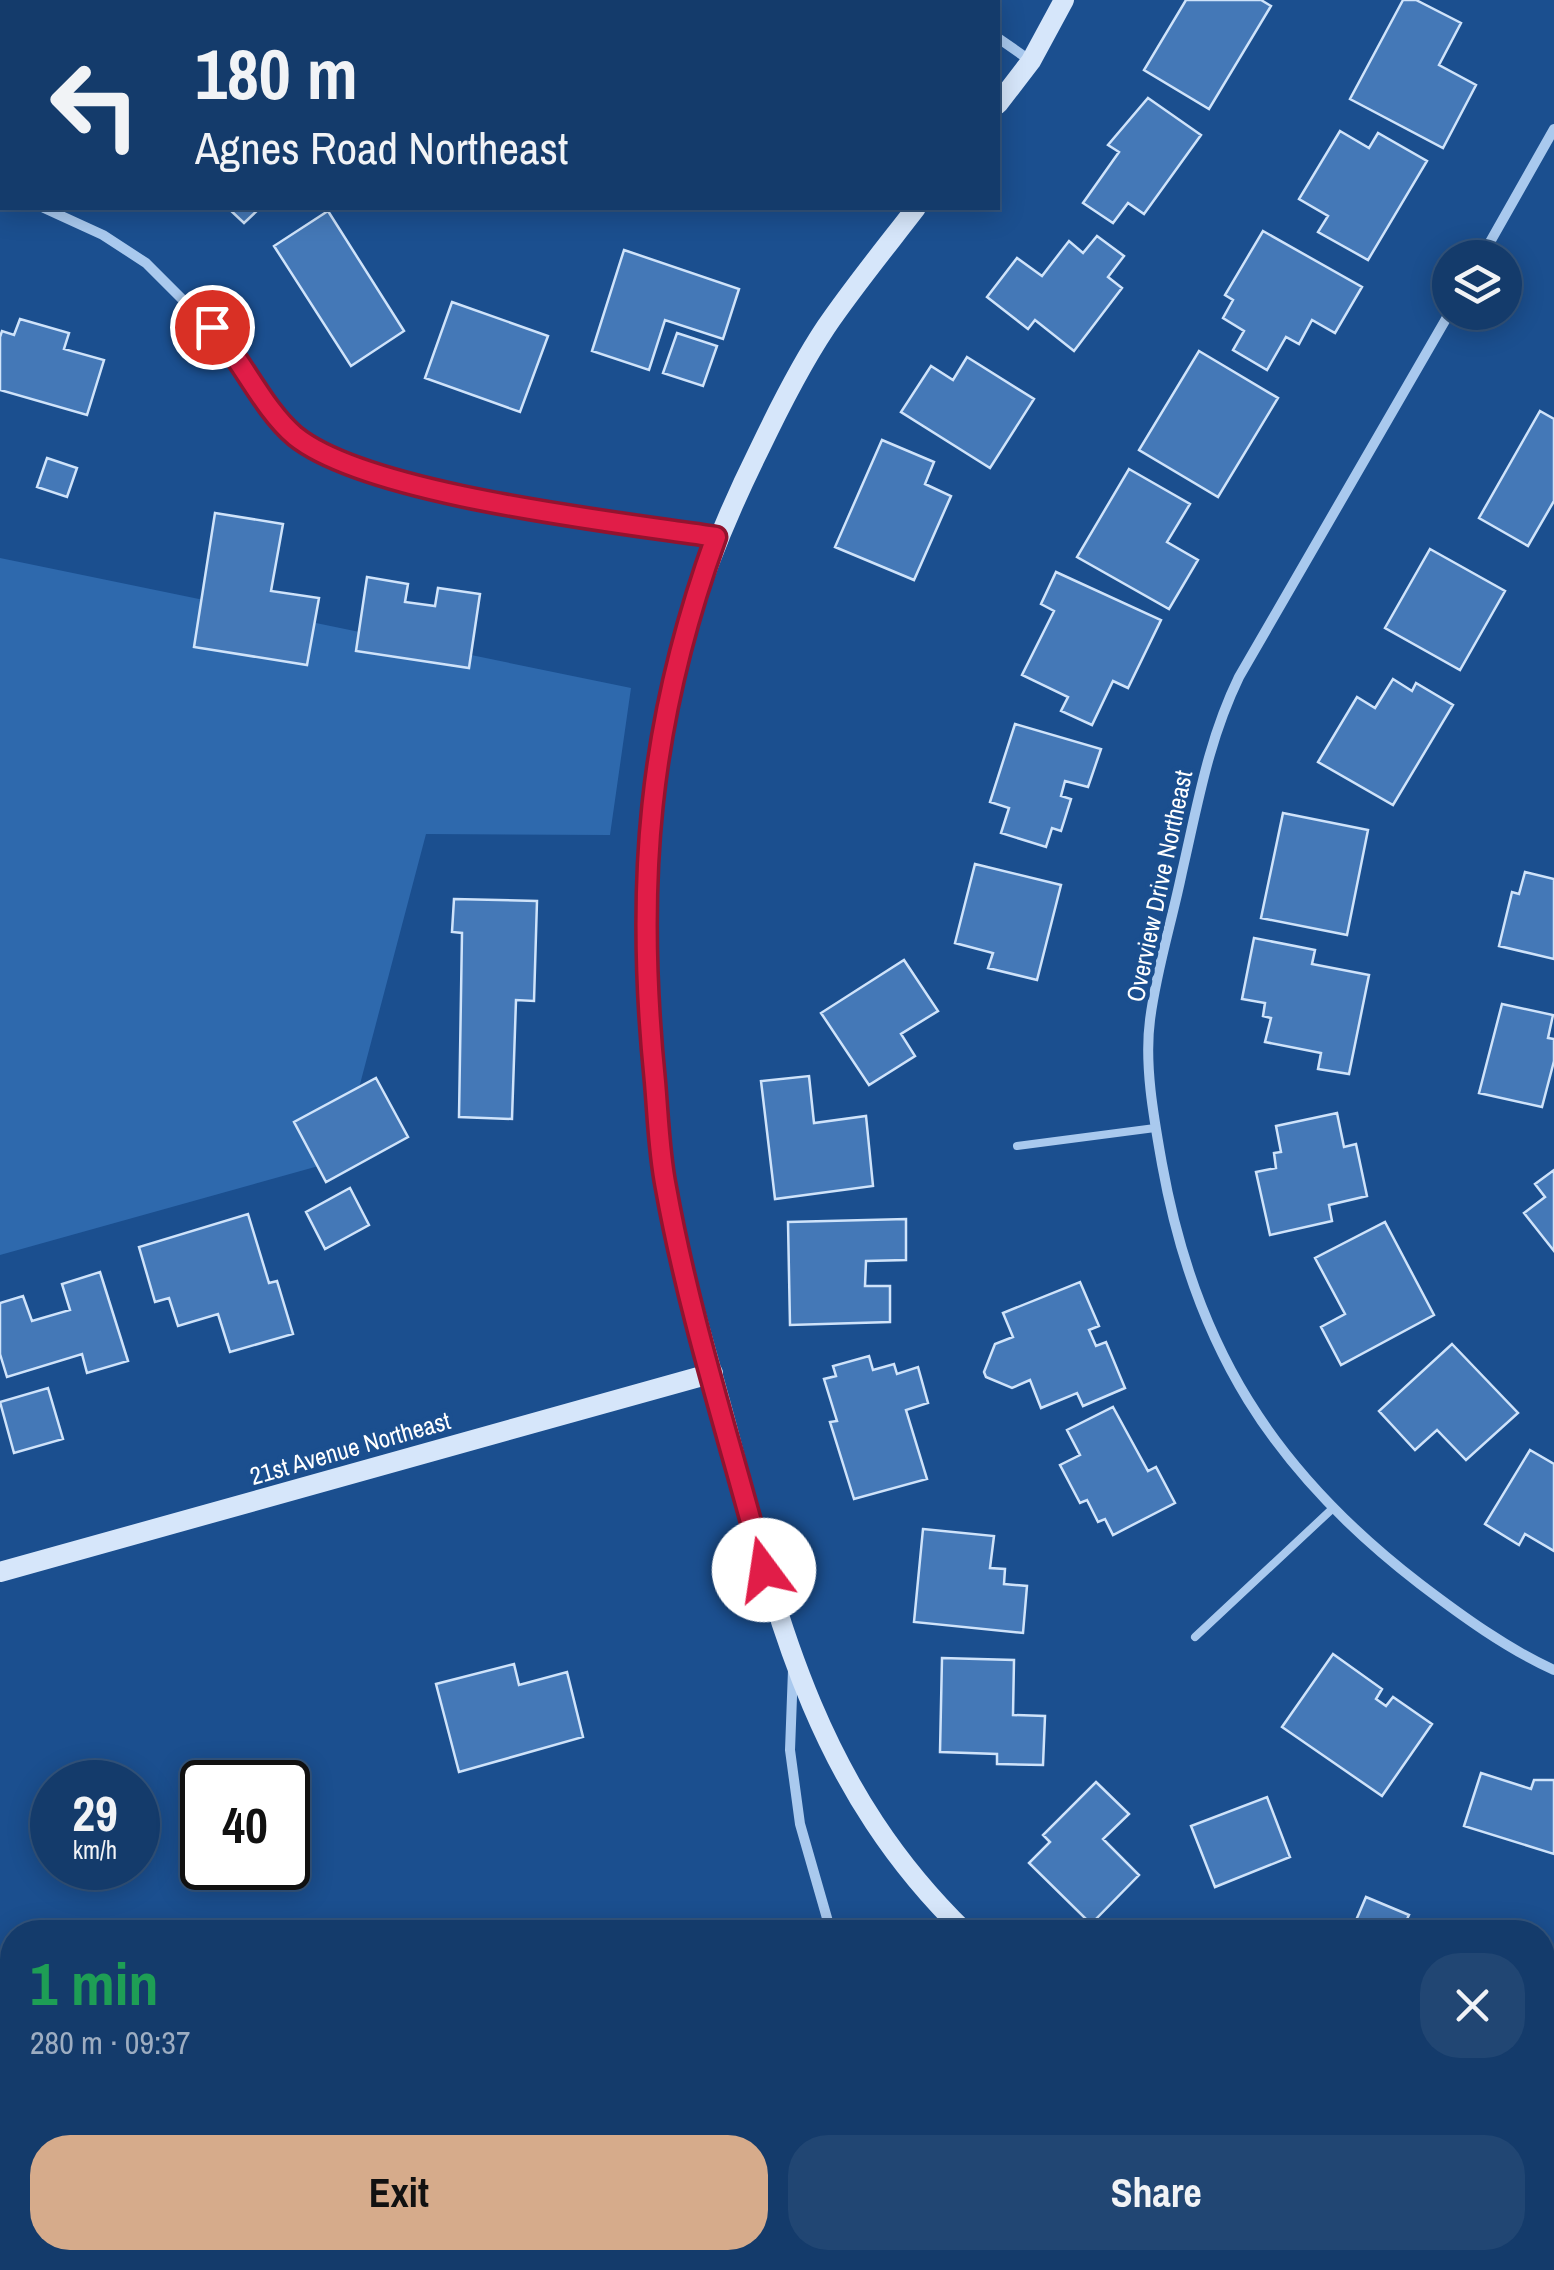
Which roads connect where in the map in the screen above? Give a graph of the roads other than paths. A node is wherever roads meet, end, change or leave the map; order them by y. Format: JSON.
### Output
{"nodes":[{"id":1,"x":1064,"y":0,"type":"edge"},
{"id":2,"x":1000,"y":39,"type":"edge"},
{"id":3,"x":1031,"y":61,"type":"junction"},
{"id":4,"x":1000,"y":101,"type":"edge"},
{"id":5,"x":1554,"y":130,"type":"edge"},
{"id":6,"x":49,"y":210,"type":"edge"},
{"id":7,"x":914,"y":210,"type":"edge"},
{"id":8,"x":1491,"y":240,"type":"edge"},
{"id":9,"x":1440,"y":330,"type":"edge"},
{"id":10,"x":716,"y":537,"type":"junction"},
{"id":11,"x":1156,"y":1128,"type":"junction"},
{"id":12,"x":1017,"y":1146,"type":"dead end"},
{"id":13,"x":713,"y":1373,"type":"junction"},
{"id":14,"x":1332,"y":1510,"type":"junction"},
{"id":15,"x":0,"y":1572,"type":"edge"},
{"id":16,"x":1195,"y":1638,"type":"dead end"},
{"id":17,"x":794,"y":1654,"type":"junction"},
{"id":18,"x":1554,"y":1670,"type":"edge"},
{"id":19,"x":829,"y":1920,"type":"edge"},
{"id":20,"x":954,"y":1920,"type":"edge"}],
"edges":[{"from":1,"to":3,"type":"street"},
{"from":2,"to":3,"type":"street"},
{"from":3,"to":4,"type":"street"},
{"from":5,"to":8,"type":"street"},
{"from":6,"to":10,"type":"street"},
{"from":7,"to":10,"type":"street"},
{"from":9,"to":11,"type":"street","name":"Overview Drive Northeast"},
{"from":10,"to":13,"type":"street"},
{"from":11,"to":12,"type":"lane"},
{"from":11,"to":14,"type":"street","name":"Overview Drive Northeast"},
{"from":13,"to":15,"type":"street","name":"21st Avenue Northeast"},
{"from":13,"to":17,"type":"street"},
{"from":14,"to":16,"type":"lane"},
{"from":14,"to":18,"type":"street","name":"Overview Drive Northeast"},
{"from":17,"to":19,"type":"street"},
{"from":17,"to":20,"type":"street"}]}
